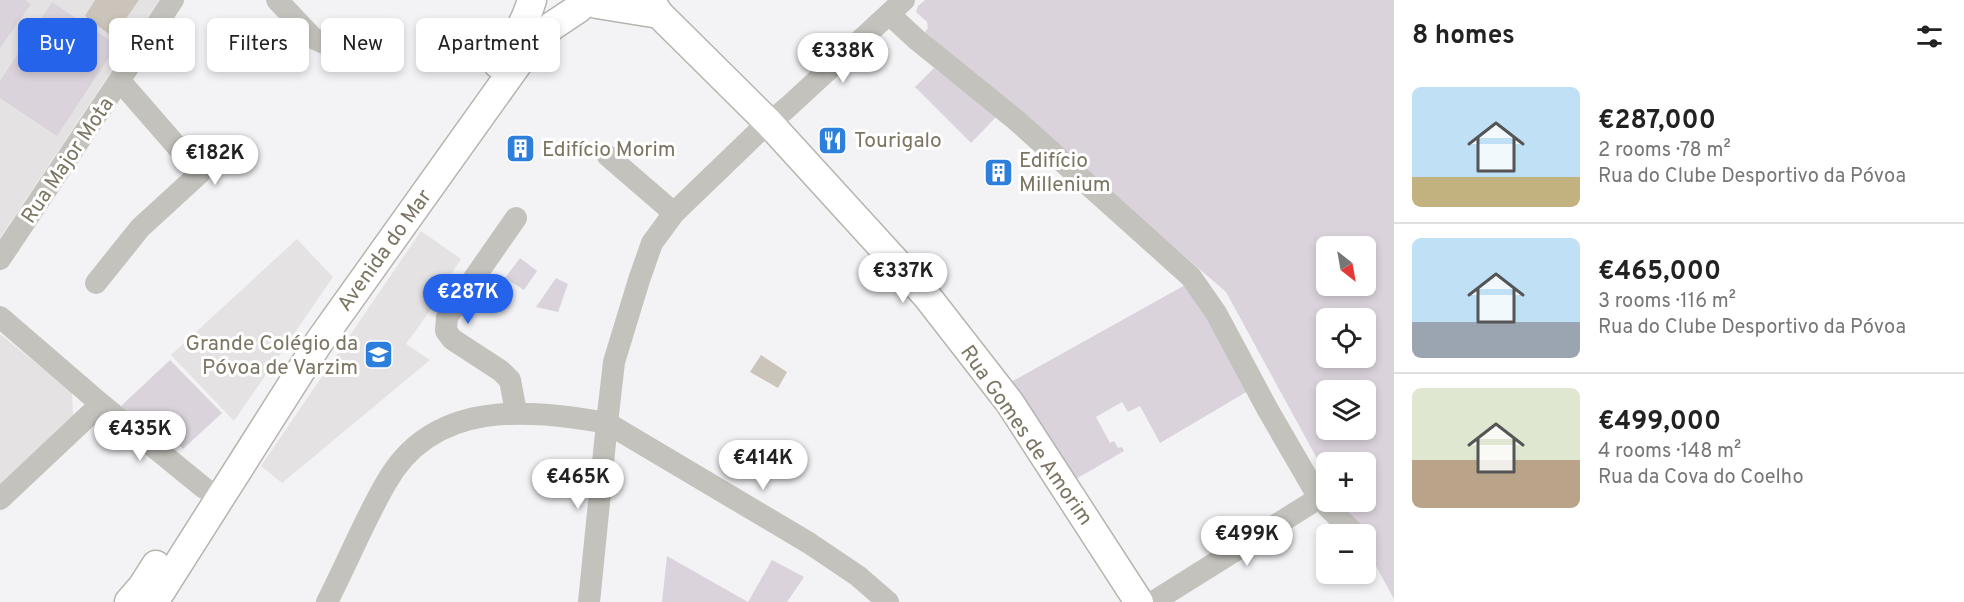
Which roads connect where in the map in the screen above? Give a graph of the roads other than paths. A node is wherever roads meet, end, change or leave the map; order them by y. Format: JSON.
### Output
{"nodes":[{"id":1,"x":173,"y":0,"type":"edge"},
{"id":2,"x":277,"y":0,"type":"edge"},
{"id":3,"x":532,"y":0,"type":"edge"},
{"id":4,"x":553,"y":0,"type":"edge"},
{"id":5,"x":593,"y":4,"type":"edge"},
{"id":6,"x":654,"y":7,"type":"edge"},
{"id":7,"x":896,"y":7,"type":"edge"},
{"id":8,"x":321,"y":42,"type":"edge"},
{"id":9,"x":120,"y":81,"type":"junction"},
{"id":10,"x":769,"y":123,"type":"junction"},
{"id":11,"x":608,"y":156,"type":"dead end"},
{"id":12,"x":674,"y":213,"type":"junction"},
{"id":13,"x":516,"y":218,"type":"dead end"},
{"id":14,"x":0,"y":259,"type":"edge"},
{"id":15,"x":96,"y":283,"type":"dead end"},
{"id":16,"x":0,"y":317,"type":"edge"},
{"id":17,"x":101,"y":404,"type":"junction"},
{"id":18,"x":516,"y":412,"type":"junction"},
{"id":19,"x":607,"y":423,"type":"junction"},
{"id":20,"x":204,"y":488,"type":"junction"},
{"id":21,"x":1316,"y":493,"type":"edge"},
{"id":22,"x":0,"y":499,"type":"edge"},
{"id":23,"x":1316,"y":500,"type":"edge"},
{"id":24,"x":1333,"y":512,"type":"edge"},
{"id":25,"x":1345,"y":524,"type":"edge"},
{"id":26,"x":1138,"y":600,"type":"edge"},
{"id":27,"x":129,"y":602,"type":"edge"},
{"id":28,"x":154,"y":602,"type":"edge"},
{"id":29,"x":327,"y":602,"type":"edge"},
{"id":30,"x":589,"y":602,"type":"edge"},
{"id":31,"x":888,"y":602,"type":"edge"}],
"edges":[{"from":1,"to":9,"type":"street","name":"Rua Major Mota"},
{"from":2,"to":8,"type":"street"},
{"from":3,"to":20,"type":"main road","name":"Avenida do Mar"},
{"from":4,"to":5,"type":"main road","name":"Rua Gomes de Amorim"},
{"from":5,"to":6,"type":"main road","name":"Rua Gomes de Amorim"},
{"from":5,"to":28,"type":"main road","name":"Avenida do Mar"},
{"from":6,"to":10,"type":"main road","name":"Rua Gomes de Amorim"},
{"from":7,"to":10,"type":"street"},
{"from":7,"to":21,"type":"street"},
{"from":9,"to":14,"type":"street","name":"Rua Major Mota"},
{"from":9,"to":15,"type":"street"},
{"from":10,"to":12,"type":"street"},
{"from":10,"to":26,"type":"main road","name":"Rua Gomes de Amorim"},
{"from":11,"to":12,"type":"street"},
{"from":12,"to":19,"type":"street"},
{"from":13,"to":18,"type":"street"},
{"from":16,"to":17,"type":"street"},
{"from":17,"to":20,"type":"street"},
{"from":17,"to":22,"type":"street"},
{"from":18,"to":19,"type":"street"},
{"from":18,"to":29,"type":"street"},
{"from":19,"to":30,"type":"street"},
{"from":19,"to":31,"type":"street"},
{"from":20,"to":27,"type":"main road","name":"Avenida do Mar"},
{"from":23,"to":26,"type":"street"},
{"from":24,"to":25,"type":"street"}]}
